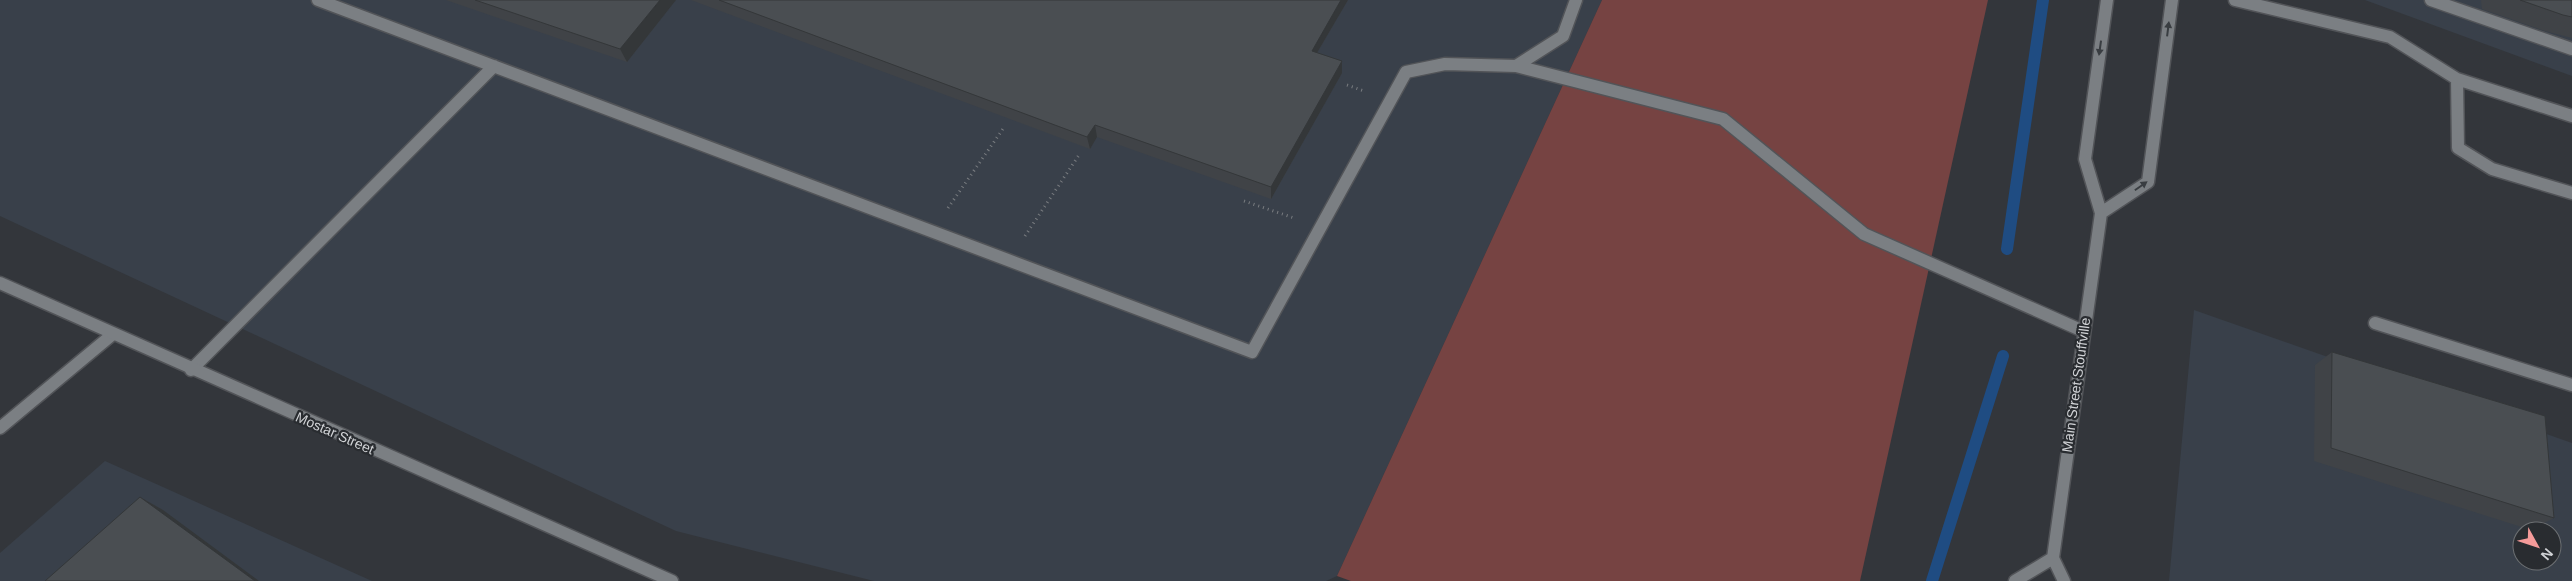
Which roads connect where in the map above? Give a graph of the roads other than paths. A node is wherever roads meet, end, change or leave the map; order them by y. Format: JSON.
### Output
{"nodes":[{"id":1,"x":318,"y":0,"type":"edge"},
{"id":2,"x":1576,"y":0,"type":"edge"},
{"id":3,"x":2107,"y":0,"type":"edge"},
{"id":4,"x":2172,"y":0,"type":"edge"},
{"id":5,"x":2235,"y":0,"type":"edge"},
{"id":6,"x":2431,"y":0,"type":"edge"},
{"id":7,"x":2572,"y":48,"type":"edge"},
{"id":8,"x":494,"y":66,"type":"junction"},
{"id":9,"x":1516,"y":66,"type":"junction"},
{"id":10,"x":2457,"y":79,"type":"junction"},
{"id":11,"x":2572,"y":116,"type":"edge"},
{"id":12,"x":2572,"y":193,"type":"edge"},
{"id":13,"x":2101,"y":213,"type":"junction"},
{"id":14,"x":0,"y":283,"type":"edge"},
{"id":15,"x":2375,"y":322,"type":"dead end"},
{"id":16,"x":2083,"y":331,"type":"junction"},
{"id":17,"x":113,"y":334,"type":"junction"},
{"id":18,"x":191,"y":370,"type":"junction"},
{"id":19,"x":2572,"y":385,"type":"edge"},
{"id":20,"x":0,"y":428,"type":"edge"},
{"id":21,"x":2053,"y":558,"type":"junction"},
{"id":22,"x":672,"y":581,"type":"edge"},
{"id":23,"x":2015,"y":581,"type":"edge"},
{"id":24,"x":2064,"y":581,"type":"edge"}],
"edges":[{"from":1,"to":8,"type":"main road"},
{"from":2,"to":9,"type":"main road"},
{"from":3,"to":13,"type":"main road","name":"Main Street Stouffville","one_way":true},
{"from":13,"to":4,"type":"main road","one_way":true},
{"from":5,"to":10,"type":"main road"},
{"from":6,"to":7,"type":"main road"},
{"from":8,"to":9,"type":"main road"},
{"from":8,"to":18,"type":"main road"},
{"from":9,"to":16,"type":"main road"},
{"from":10,"to":11,"type":"main road"},
{"from":10,"to":12,"type":"main road"},
{"from":13,"to":16,"type":"main road","name":"Main Street Stouffville"},
{"from":14,"to":17,"type":"main road","name":"Mostar Street"},
{"from":15,"to":19,"type":"main road"},
{"from":16,"to":21,"type":"main road","name":"Main Street Stouffville"},
{"from":17,"to":18,"type":"main road","name":"Mostar Street"},
{"from":17,"to":20,"type":"main road"},
{"from":18,"to":22,"type":"main road","name":"Mostar Street"},
{"from":21,"to":23,"type":"main road"},
{"from":21,"to":24,"type":"main road"}]}
